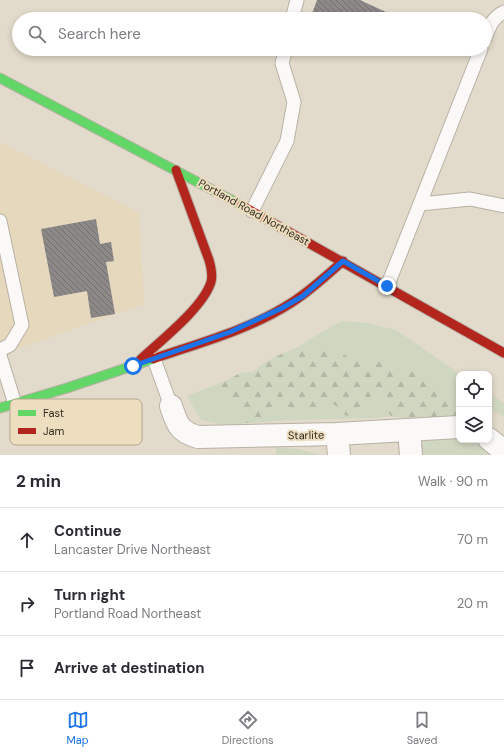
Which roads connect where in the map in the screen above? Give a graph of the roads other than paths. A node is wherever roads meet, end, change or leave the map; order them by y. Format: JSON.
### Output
{"nodes":[{"id":1,"x":296,"y":0,"type":"edge"},
{"id":2,"x":293,"y":12,"type":"edge"},
{"id":3,"x":504,"y":12,"type":"edge"},
{"id":4,"x":492,"y":22,"type":"edge"},
{"id":5,"x":284,"y":56,"type":"edge"},
{"id":6,"x":478,"y":56,"type":"edge"},
{"id":7,"x":0,"y":78,"type":"edge"},
{"id":8,"x":176,"y":170,"type":"junction"},
{"id":9,"x":420,"y":204,"type":"junction"},
{"id":10,"x":504,"y":206,"type":"edge"},
{"id":11,"x":252,"y":211,"type":"junction"},
{"id":12,"x":0,"y":221,"type":"edge"},
{"id":13,"x":343,"y":261,"type":"junction"},
{"id":14,"x":387,"y":286,"type":"junction"},
{"id":15,"x":0,"y":350,"type":"edge"},
{"id":16,"x":504,"y":353,"type":"edge"},
{"id":17,"x":0,"y":356,"type":"edge"},
{"id":18,"x":154,"y":358,"type":"junction"},
{"id":19,"x":133,"y":366,"type":"junction"},
{"id":20,"x":13,"y":399,"type":"edge"},
{"id":21,"x":31,"y":399,"type":"edge"},
{"id":22,"x":10,"y":405,"type":"edge"},
{"id":23,"x":171,"y":406,"type":"joint"},
{"id":24,"x":0,"y":408,"type":"edge"},
{"id":25,"x":456,"y":427,"type":"edge"},
{"id":26,"x":408,"y":430,"type":"junction"},
{"id":27,"x":492,"y":441,"type":"edge"},
{"id":28,"x":338,"y":445,"type":"edge"},
{"id":29,"x":504,"y":451,"type":"edge"},
{"id":30,"x":411,"y":455,"type":"edge"}],
"edges":[{"from":1,"to":2,"type":"lane"},
{"from":3,"to":4,"type":"lane"},
{"from":5,"to":11,"type":"lane"},
{"from":6,"to":9,"type":"lane"},
{"from":7,"to":8,"type":"main road","name":"Portland Road Northeast"},
{"from":8,"to":11,"type":"main road","name":"Portland Road Northeast"},
{"from":8,"to":19,"type":"main road"},
{"from":9,"to":10,"type":"lane"},
{"from":9,"to":14,"type":"lane"},
{"from":11,"to":13,"type":"main road","name":"Portland Road Northeast"},
{"from":12,"to":15,"type":"lane"},
{"from":13,"to":14,"type":"main road","name":"Portland Road Northeast"},
{"from":13,"to":18,"type":"main road"},
{"from":14,"to":16,"type":"main road","name":"Portland Road Northeast"},
{"from":17,"to":20,"type":"lane"},
{"from":18,"to":19,"type":"main road"},
{"from":18,"to":23,"type":"lane"},
{"from":19,"to":21,"type":"main road"},
{"from":22,"to":24,"type":"main road"},
{"from":23,"to":28,"type":"street","name":"Starlite"},
{"from":25,"to":26,"type":"street","name":"Starlite"},
{"from":26,"to":28,"type":"street","name":"Starlite"},
{"from":26,"to":30,"type":"street"},
{"from":27,"to":29,"type":"street"}]}
